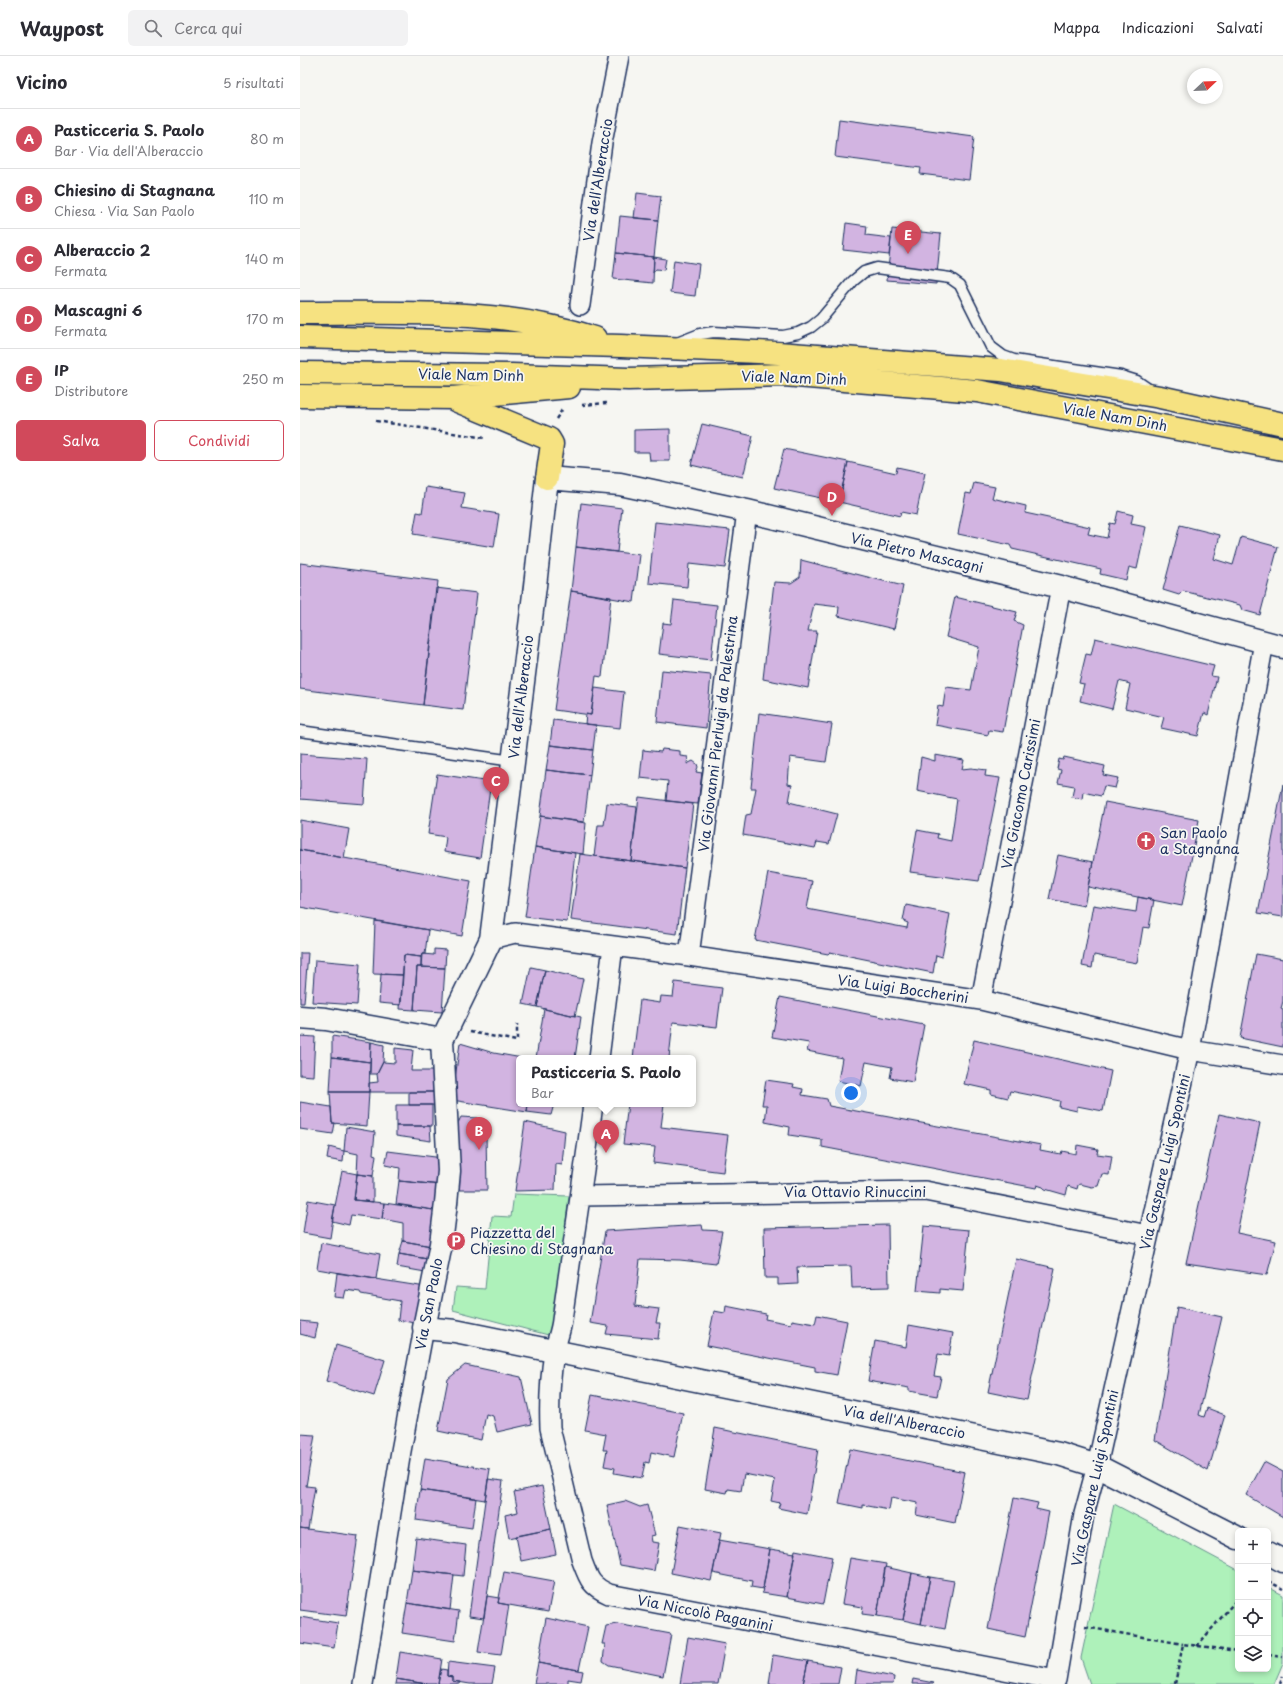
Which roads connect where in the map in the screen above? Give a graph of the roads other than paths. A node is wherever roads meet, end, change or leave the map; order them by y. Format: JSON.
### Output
{"nodes":[{"id":1,"x":619,"y":56,"type":"edge"},
{"id":2,"x":580,"y":305,"type":"dead end"},
{"id":3,"x":300,"y":313,"type":"edge"},
{"id":4,"x":300,"y":338,"type":"edge"},
{"id":5,"x":621,"y":346,"type":"junction"},
{"id":6,"x":664,"y":348,"type":"junction"},
{"id":7,"x":300,"y":373,"type":"edge"},
{"id":8,"x":628,"y":379,"type":"junction"},
{"id":9,"x":300,"y":396,"type":"edge"},
{"id":10,"x":1160,"y":397,"type":"junction"},
{"id":11,"x":452,"y":398,"type":"junction"},
{"id":12,"x":1283,"y":424,"type":"edge"},
{"id":13,"x":1283,"y":449,"type":"edge"},
{"id":14,"x":547,"y":478,"type":"junction"},
{"id":15,"x":747,"y":511,"type":"junction"},
{"id":16,"x":1061,"y":587,"type":"junction"},
{"id":17,"x":1274,"y":645,"type":"edge"},
{"id":18,"x":300,"y":731,"type":"edge"},
{"id":19,"x":513,"y":761,"type":"junction"},
{"id":20,"x":491,"y":939,"type":"junction"},
{"id":21,"x":613,"y":946,"type":"junction"},
{"id":22,"x":689,"y":956,"type":"junction"},
{"id":23,"x":981,"y":1000,"type":"junction"},
{"id":24,"x":300,"y":1017,"type":"edge"},
{"id":25,"x":445,"y":1034,"type":"junction"},
{"id":26,"x":1190,"y":1050,"type":"junction"},
{"id":27,"x":599,"y":1055,"type":"edge"},
{"id":28,"x":1283,"y":1065,"type":"edge"},
{"id":29,"x":593,"y":1107,"type":"edge"},
{"id":30,"x":581,"y":1196,"type":"junction"},
{"id":31,"x":1148,"y":1235,"type":"junction"},
{"id":32,"x":424,"y":1328,"type":"junction"},
{"id":33,"x":554,"y":1352,"type":"junction"},
{"id":34,"x":1097,"y":1466,"type":"junction"},
{"id":35,"x":1235,"y":1536,"type":"edge"},
{"id":36,"x":1271,"y":1555,"type":"edge"},
{"id":37,"x":1283,"y":1561,"type":"edge"},
{"id":38,"x":1056,"y":1680,"type":"joint"},
{"id":39,"x":363,"y":1684,"type":"edge"}],
"edges":[{"from":1,"to":2,"type":"street","name":"Via dell'Alberaccio"},
{"from":3,"to":5,"type":"main road"},
{"from":4,"to":5,"type":"main road","name":"Viale Nam Dinh"},
{"from":5,"to":6,"type":"main road","name":"Viale Nam Dinh"},
{"from":6,"to":10,"type":"main road","name":"Viale Nam Dinh"},
{"from":6,"to":10,"type":"lane"},
{"from":7,"to":8,"type":"main road","name":"Viale Nam Dinh"},
{"from":8,"to":11,"type":"main road"},
{"from":8,"to":13,"type":"main road","name":"Viale Nam Dinh"},
{"from":9,"to":11,"type":"main road"},
{"from":10,"to":12,"type":"main road","name":"Viale Nam Dinh"},
{"from":11,"to":14,"type":"main road"},
{"from":14,"to":15,"type":"street","name":"Via Pietro Mascagni"},
{"from":14,"to":19,"type":"street","name":"Via dell'Alberaccio"},
{"from":15,"to":16,"type":"street","name":"Via Pietro Mascagni"},
{"from":15,"to":22,"type":"street","name":"Via Giovanni Pierluigi da Palestrina"},
{"from":16,"to":17,"type":"street","name":"Via Pietro Mascagni"},
{"from":16,"to":23,"type":"street","name":"Via Giacomo Carissimi"},
{"from":17,"to":26,"type":"street","name":"Via Gaspare Luigi Spontini"},
{"from":18,"to":19,"type":"lane"},
{"from":19,"to":20,"type":"street","name":"Via dell'Alberaccio"},
{"from":20,"to":21,"type":"street"},
{"from":20,"to":25,"type":"street","name":"Via dell'Alberaccio"},
{"from":21,"to":22,"type":"street","name":"Via Luigi Boccherini"},
{"from":21,"to":27,"type":"street"},
{"from":22,"to":23,"type":"street","name":"Via Luigi Boccherini"},
{"from":23,"to":26,"type":"street","name":"Via Luigi Boccherini"},
{"from":24,"to":25,"type":"street"},
{"from":25,"to":32,"type":"street","name":"Via San Paolo"},
{"from":26,"to":28,"type":"street","name":"Via Luigi Boccherini"},
{"from":26,"to":31,"type":"street","name":"Via Gaspare Luigi Spontini"},
{"from":29,"to":30,"type":"street"},
{"from":30,"to":31,"type":"street","name":"Via Ottavio Rinuccini"},
{"from":30,"to":33,"type":"street"},
{"from":31,"to":34,"type":"street","name":"Via Gaspare Luigi Spontini"},
{"from":32,"to":33,"type":"street","name":"Via dell'Alberaccio"},
{"from":32,"to":39,"type":"street","name":"Via San Paolo"},
{"from":33,"to":34,"type":"street","name":"Via dell'Alberaccio"},
{"from":33,"to":38,"type":"street","name":"Via Niccolò Paganini"},
{"from":34,"to":35,"type":"street","name":"Via dell'Alberaccio"},
{"from":34,"to":38,"type":"street","name":"Via Gaspare Luigi Spontini"},
{"from":36,"to":37,"type":"street"}]}
